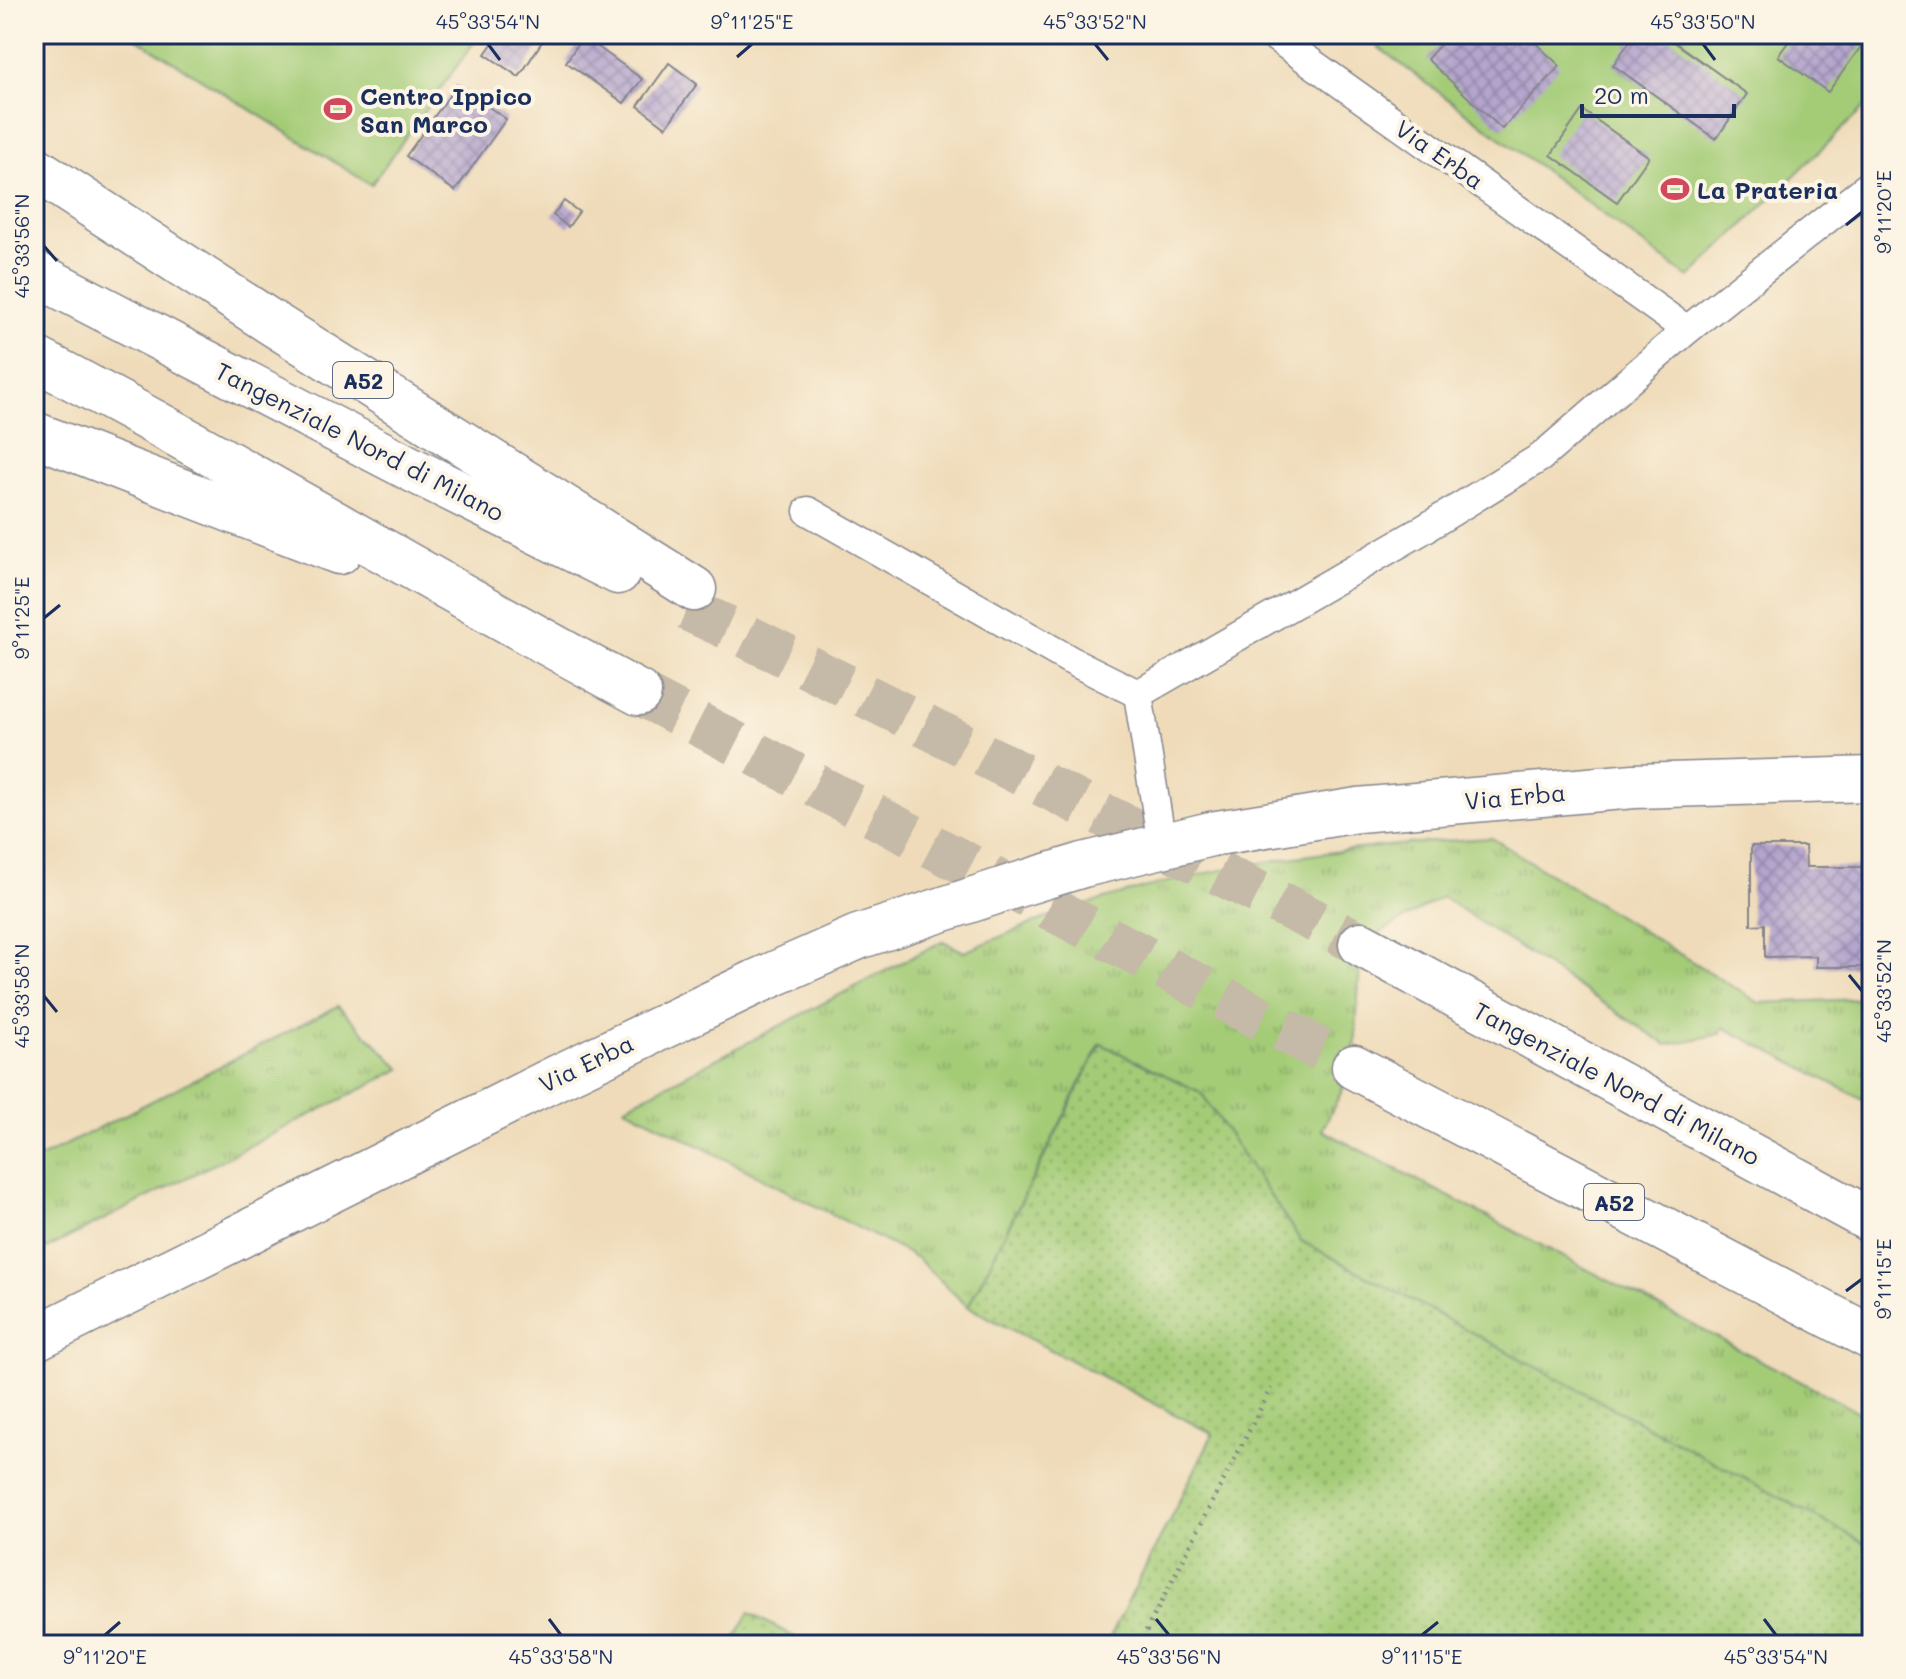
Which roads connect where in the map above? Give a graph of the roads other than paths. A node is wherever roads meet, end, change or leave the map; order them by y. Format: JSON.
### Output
{"nodes":[{"id":1,"x":1271,"y":34,"type":"edge"},
{"id":2,"x":34,"y":168,"type":"edge"},
{"id":3,"x":1872,"y":183,"type":"edge"},
{"id":4,"x":34,"y":273,"type":"edge"},
{"id":5,"x":1687,"y":330,"type":"junction"},
{"id":6,"x":34,"y":358,"type":"edge"},
{"id":7,"x":34,"y":434,"type":"edge"},
{"id":8,"x":808,"y":511,"type":"dead end"},
{"id":9,"x":532,"y":636,"type":"junction"},
{"id":10,"x":639,"y":693,"type":"tunnel mouth"},
{"id":11,"x":1138,"y":694,"type":"junction"},
{"id":12,"x":1872,"y":779,"type":"edge"},
{"id":13,"x":1162,"y":845,"type":"junction"},
{"id":14,"x":1361,"y":944,"type":"tunnel mouth"},
{"id":15,"x":1354,"y":1067,"type":"tunnel mouth"},
{"id":16,"x":1872,"y":1221,"type":"edge"},
{"id":17,"x":1872,"y":1338,"type":"edge"},
{"id":18,"x":34,"y":1339,"type":"edge"}],
"edges":[{"from":1,"to":5,"type":"lane","name":"Via Erba"},
{"from":2,"to":4,"type":"main road","name":"Tangenziale Nord di Milano","number":"A52"},
{"from":3,"to":5,"type":"lane"},
{"from":5,"to":11,"type":"lane"},
{"from":6,"to":9,"type":"main road"},
{"from":7,"to":9,"type":"main road"},
{"from":8,"to":11,"type":"lane"},
{"from":9,"to":10,"type":"main road"},
{"from":11,"to":13,"type":"lane"},
{"from":12,"to":13,"type":"main road","name":"Via Erba"},
{"from":13,"to":18,"type":"main road","name":"Via Erba"},
{"from":14,"to":16,"type":"main road","name":"Tangenziale Nord di Milano"},
{"from":15,"to":17,"type":"main road","number":"A52"}]}
